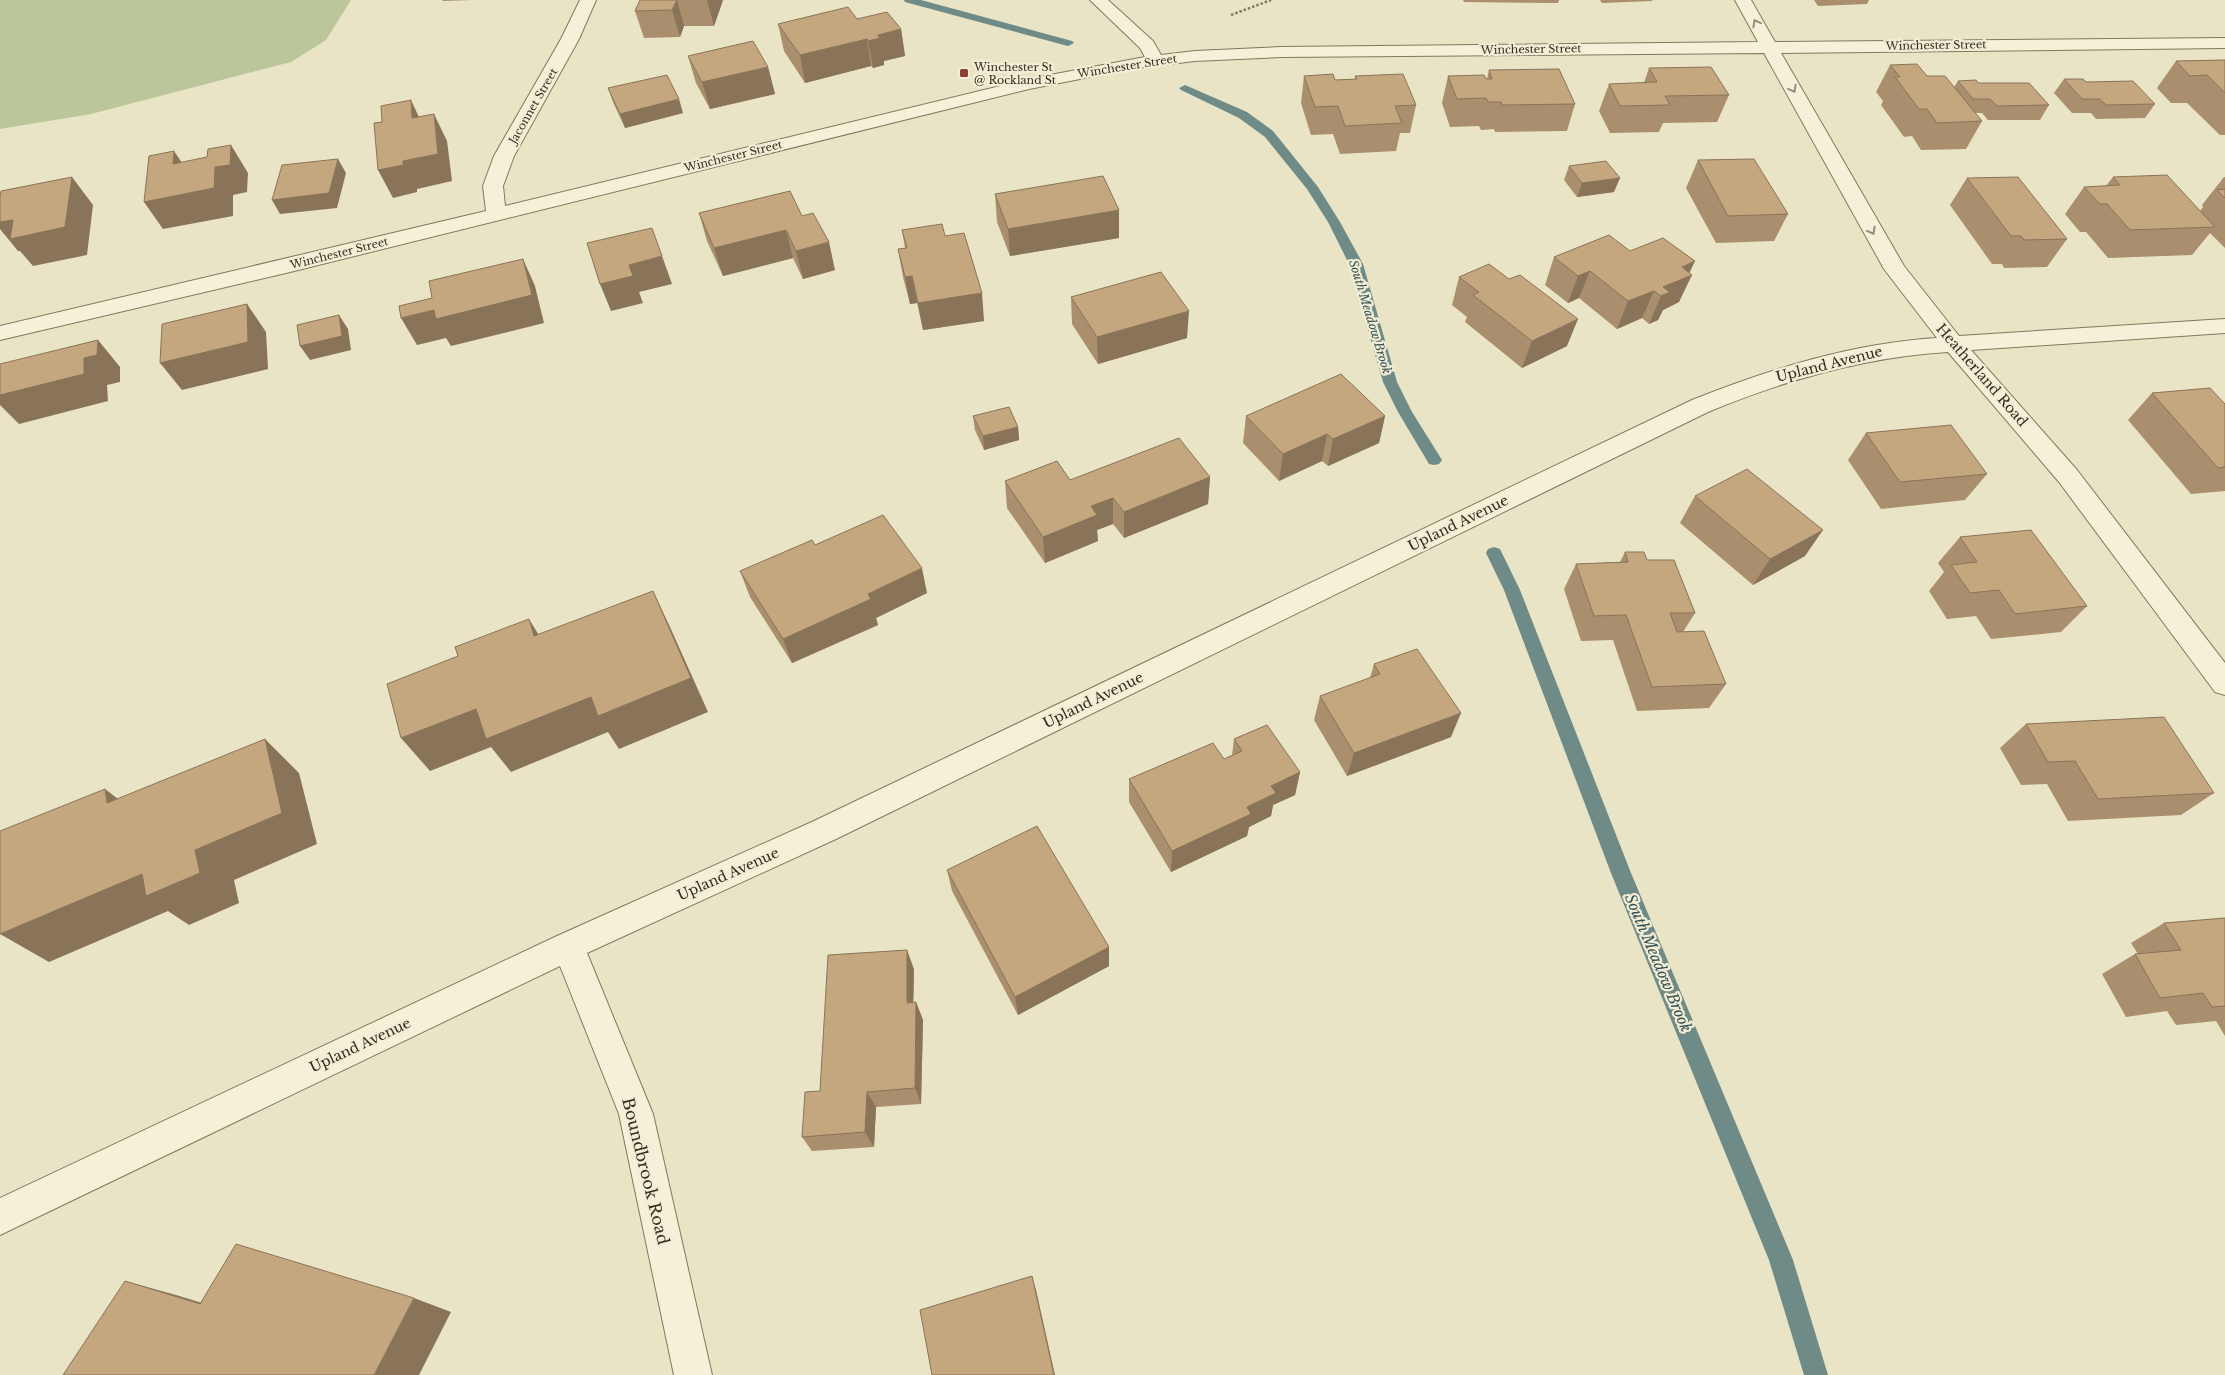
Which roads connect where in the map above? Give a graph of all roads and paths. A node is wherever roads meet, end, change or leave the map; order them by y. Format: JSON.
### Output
{"nodes":[{"id":1,"x":588,"y":0,"type":"edge"},
{"id":2,"x":1098,"y":0,"type":"edge"},
{"id":3,"x":1744,"y":0,"type":"edge"},
{"id":4,"x":2225,"y":43,"type":"edge"},
{"id":5,"x":1769,"y":47,"type":"junction"},
{"id":6,"x":1156,"y":61,"type":"junction"},
{"id":7,"x":496,"y":215,"type":"junction"},
{"id":8,"x":2225,"y":326,"type":"edge"},
{"id":9,"x":0,"y":333,"type":"edge"},
{"id":10,"x":1953,"y":343,"type":"junction"},
{"id":11,"x":2225,"y":684,"type":"edge"},
{"id":12,"x":568,"y":946,"type":"junction"},
{"id":13,"x":0,"y":1217,"type":"edge"},
{"id":14,"x":693,"y":1375,"type":"edge"}],
"edges":[{"from":1,"to":7,"type":"street","name":"Jaconnet Street"},
{"from":2,"to":6,"type":"street"},
{"from":5,"to":3,"type":"street","name":"Heatherland Road","one_way":true},
{"from":4,"to":5,"type":"street","name":"Winchester Street"},
{"from":5,"to":6,"type":"street","name":"Winchester Street"},
{"from":5,"to":10,"type":"street","name":"Heatherland Road","one_way":true},
{"from":6,"to":7,"type":"street","name":"Winchester Street"},
{"from":7,"to":9,"type":"street","name":"Winchester Street"},
{"from":8,"to":10,"type":"street","name":"Upland Avenue"},
{"from":10,"to":11,"type":"street","name":"Heatherland Road"},
{"from":10,"to":12,"type":"street","name":"Upland Avenue"},
{"from":12,"to":13,"type":"street","name":"Upland Avenue"},
{"from":12,"to":14,"type":"street","name":"Boundbrook Road"}]}
